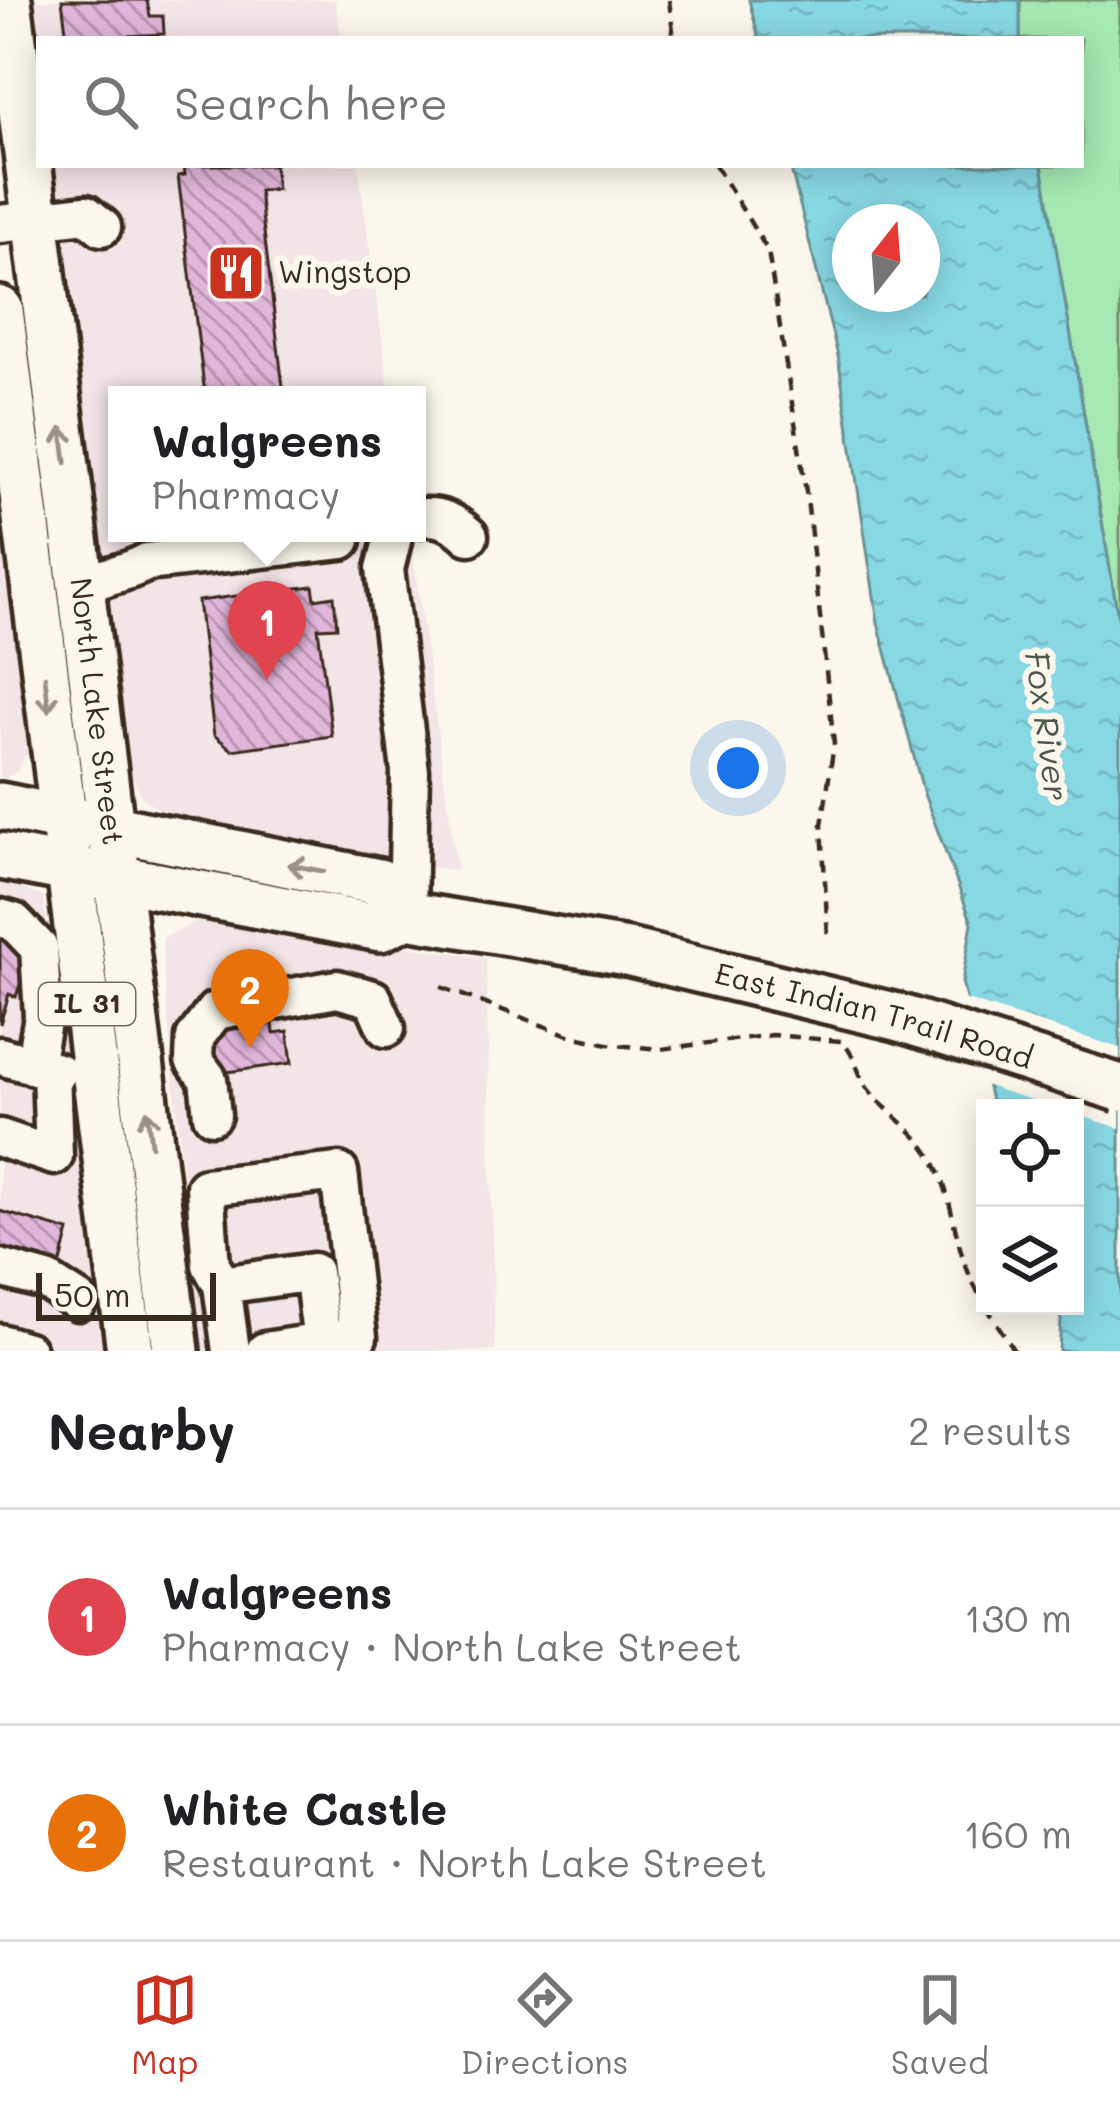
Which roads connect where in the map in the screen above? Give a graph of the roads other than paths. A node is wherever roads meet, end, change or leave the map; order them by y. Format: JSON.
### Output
{"nodes":[{"id":1,"x":8,"y":0,"type":"edge"},
{"id":2,"x":18,"y":222,"type":"edge"},
{"id":3,"x":102,"y":227,"type":"dead end"},
{"id":4,"x":0,"y":310,"type":"edge"},
{"id":5,"x":426,"y":516,"type":"edge"},
{"id":6,"x":469,"y":536,"type":"dead end"},
{"id":7,"x":324,"y":542,"type":"edge"},
{"id":8,"x":392,"y":542,"type":"edge"},
{"id":9,"x":80,"y":568,"type":"junction"},
{"id":10,"x":0,"y":806,"type":"edge"},
{"id":11,"x":64,"y":819,"type":"junction"},
{"id":12,"x":112,"y":829,"type":"junction"},
{"id":13,"x":0,"y":856,"type":"edge"},
{"id":14,"x":71,"y":872,"type":"junction"},
{"id":15,"x":118,"y":880,"type":"junction"},
{"id":16,"x":407,"y":915,"type":"junction"},
{"id":17,"x":0,"y":918,"type":"edge"},
{"id":18,"x":386,"y":1028,"type":"dead end"},
{"id":19,"x":28,"y":1064,"type":"edge"},
{"id":20,"x":96,"y":1083,"type":"junction"},
{"id":21,"x":1120,"y":1088,"type":"edge"},
{"id":22,"x":212,"y":1114,"type":"dead end"},
{"id":23,"x":0,"y":1138,"type":"edge"},
{"id":24,"x":0,"y":1268,"type":"edge"},
{"id":25,"x":222,"y":1285,"type":"junction"},
{"id":26,"x":78,"y":1301,"type":"dead end"},
{"id":27,"x":322,"y":1342,"type":"junction"},
{"id":28,"x":0,"y":1343,"type":"edge"},
{"id":29,"x":27,"y":1351,"type":"edge"},
{"id":30,"x":130,"y":1351,"type":"edge"},
{"id":31,"x":176,"y":1351,"type":"edge"},
{"id":32,"x":231,"y":1351,"type":"edge"},
{"id":33,"x":265,"y":1351,"type":"edge"}],
"edges":[{"from":1,"to":2,"type":"main road","name":"North Lake Street"},
{"from":2,"to":3,"type":"street"},
{"from":9,"to":2,"type":"main road","name":"North Lake Street","one_way":true},
{"from":4,"to":11,"type":"main road","name":"North Lake Street","number":"IL 31","one_way":true},
{"from":5,"to":6,"type":"street"},
{"from":7,"to":9,"type":"street"},
{"from":8,"to":16,"type":"street"},
{"from":9,"to":12,"type":"main road","name":"North Lake Street"},
{"from":10,"to":11,"type":"main road"},
{"from":11,"to":12,"type":"main road"},
{"from":11,"to":14,"type":"main road","name":"North Lake Street","number":"IL 31"},
{"from":12,"to":15,"type":"main road","name":"North Lake Street"},
{"from":16,"to":12,"type":"main road","one_way":true},
{"from":13,"to":14,"type":"main road"},
{"from":14,"to":15,"type":"main road"},
{"from":14,"to":20,"type":"main road","name":"North Lake Street","number":"IL 31"},
{"from":15,"to":16,"type":"main road"},
{"from":31,"to":15,"type":"main road","name":"North Lake Street","one_way":true},
{"from":16,"to":21,"type":"main road","name":"East Indian Trail Road","bridge":true},
{"from":17,"to":19,"type":"street"},
{"from":18,"to":22,"type":"street"},
{"from":19,"to":20,"type":"street"},
{"from":19,"to":23,"type":"street"},
{"from":20,"to":30,"type":"main road","name":"North Lake Street","number":"IL 31"},
{"from":24,"to":26,"type":"street"},
{"from":25,"to":27,"type":"street"},
{"from":25,"to":27,"type":"street"},
{"from":25,"to":32,"type":"street"},
{"from":27,"to":33,"type":"street"},
{"from":28,"to":29,"type":"street"}]}
